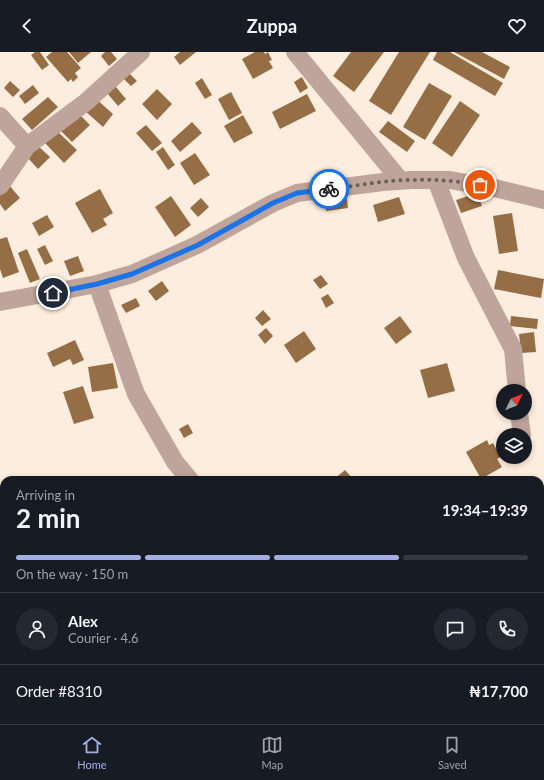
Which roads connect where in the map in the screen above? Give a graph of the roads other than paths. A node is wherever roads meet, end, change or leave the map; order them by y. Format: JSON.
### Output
{"nodes":[{"id":1,"x":140,"y":52,"type":"edge"},
{"id":2,"x":295,"y":52,"type":"edge"},
{"id":3,"x":0,"y":116,"type":"edge"},
{"id":4,"x":27,"y":146,"type":"junction"},
{"id":5,"x":400,"y":180,"type":"junction"},
{"id":6,"x":436,"y":180,"type":"junction"},
{"id":7,"x":0,"y":186,"type":"edge"},
{"id":8,"x":544,"y":200,"type":"edge"},
{"id":9,"x":97,"y":284,"type":"junction"},
{"id":10,"x":0,"y":302,"type":"edge"},
{"id":11,"x":516,"y":384,"type":"edge"},
{"id":12,"x":187,"y":476,"type":"edge"}],
"edges":[{"from":1,"to":4,"type":"street"},
{"from":2,"to":5,"type":"street"},
{"from":3,"to":4,"type":"street"},
{"from":4,"to":7,"type":"street"},
{"from":5,"to":6,"type":"street"},
{"from":5,"to":9,"type":"street"},
{"from":6,"to":8,"type":"street"},
{"from":6,"to":11,"type":"street"},
{"from":9,"to":10,"type":"street"},
{"from":9,"to":12,"type":"street"}]}
